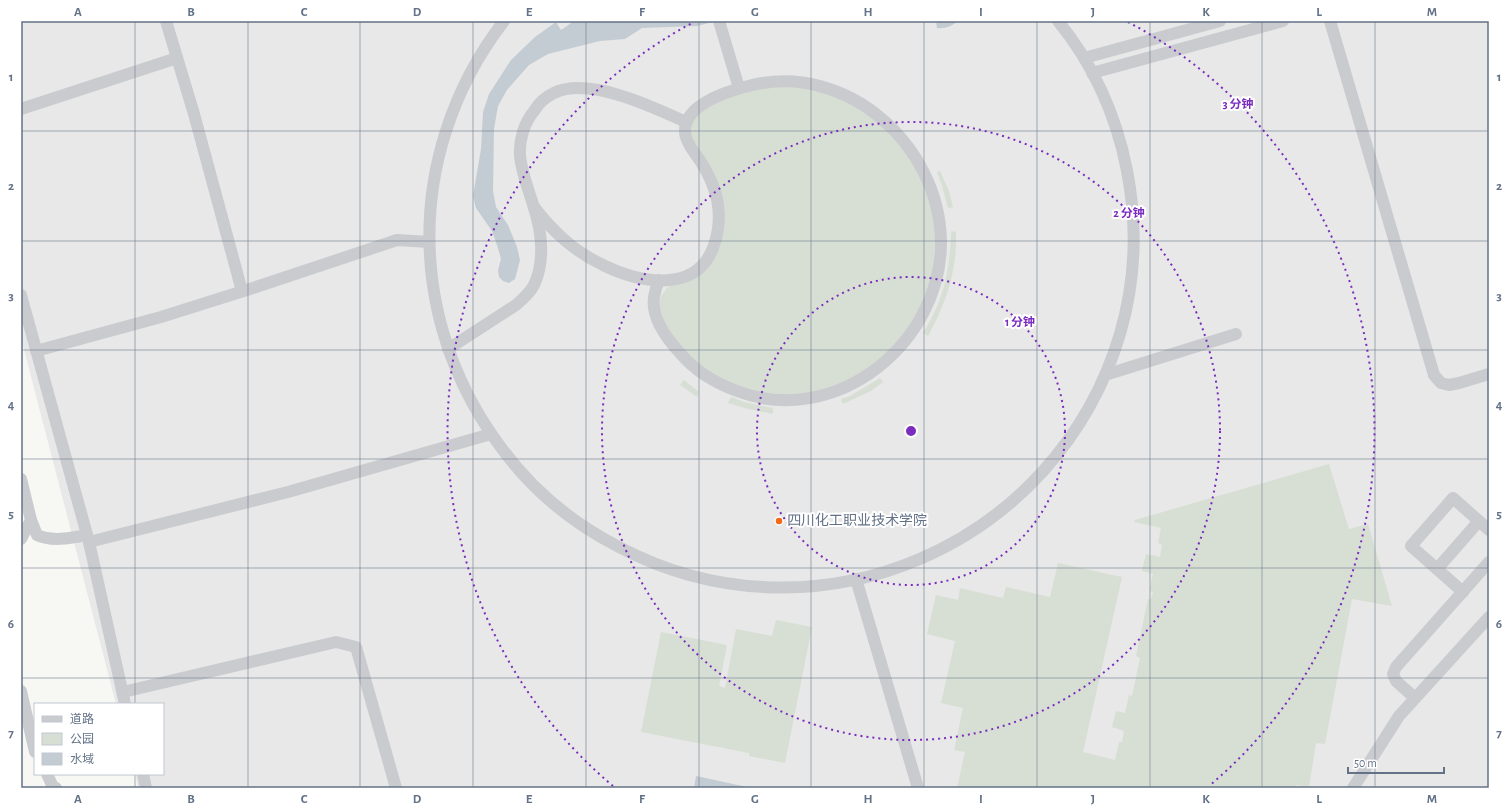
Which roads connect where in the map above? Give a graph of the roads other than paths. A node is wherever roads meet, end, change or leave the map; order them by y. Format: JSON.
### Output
{"nodes":[{"id":1,"x":166,"y":21,"type":"edge"},
{"id":2,"x":504,"y":21,"type":"edge"},
{"id":3,"x":1058,"y":21,"type":"edge"},
{"id":4,"x":1220,"y":21,"type":"edge"},
{"id":5,"x":1283,"y":21,"type":"edge"},
{"id":6,"x":1330,"y":21,"type":"edge"},
{"id":7,"x":719,"y":23,"type":"edge"},
{"id":8,"x":176,"y":58,"type":"junction"},
{"id":9,"x":1084,"y":58,"type":"junction"},
{"id":10,"x":1092,"y":72,"type":"junction"},
{"id":11,"x":739,"y":88,"type":"junction"},
{"id":12,"x":21,"y":109,"type":"edge"},
{"id":13,"x":686,"y":122,"type":"junction"},
{"id":14,"x":534,"y":207,"type":"junction"},
{"id":15,"x":429,"y":242,"type":"junction"},
{"id":16,"x":659,"y":280,"type":"junction"},
{"id":17,"x":242,"y":291,"type":"junction"},
{"id":18,"x":21,"y":295,"type":"edge"},
{"id":19,"x":1236,"y":334,"type":"dead end"},
{"id":20,"x":448,"y":349,"type":"junction"},
{"id":21,"x":36,"y":351,"type":"junction"},
{"id":22,"x":1489,"y":374,"type":"edge"},
{"id":23,"x":1105,"y":375,"type":"junction"},
{"id":24,"x":491,"y":434,"type":"junction"},
{"id":25,"x":21,"y":479,"type":"edge"},
{"id":26,"x":31,"y":520,"type":"junction"},
{"id":27,"x":1479,"y":521,"type":"junction"},
{"id":28,"x":1489,"y":530,"type":"edge"},
{"id":29,"x":88,"y":538,"type":"junction"},
{"id":30,"x":21,"y":539,"type":"edge"},
{"id":31,"x":1489,"y":562,"type":"edge"},
{"id":32,"x":1436,"y":569,"type":"junction"},
{"id":33,"x":856,"y":580,"type":"junction"},
{"id":34,"x":1463,"y":592,"type":"junction"},
{"id":35,"x":1489,"y":617,"type":"edge"},
{"id":36,"x":21,"y":691,"type":"edge"},
{"id":37,"x":124,"y":698,"type":"edge"},
{"id":38,"x":1415,"y":698,"type":"junction"},
{"id":39,"x":34,"y":748,"type":"edge"},
{"id":40,"x":48,"y":775,"type":"edge"},
{"id":41,"x":143,"y":775,"type":"edge"},
{"id":42,"x":56,"y":788,"type":"edge"},
{"id":43,"x":146,"y":788,"type":"edge"},
{"id":44,"x":396,"y":788,"type":"edge"},
{"id":45,"x":918,"y":788,"type":"edge"},
{"id":46,"x":1353,"y":788,"type":"edge"}],
"edges":[{"from":1,"to":8,"type":"street"},
{"from":2,"to":15,"type":"street"},
{"from":3,"to":9,"type":"street"},
{"from":4,"to":9,"type":"street"},
{"from":5,"to":10,"type":"street"},
{"from":6,"to":22,"type":"street"},
{"from":7,"to":11,"type":"street"},
{"from":8,"to":12,"type":"street"},
{"from":8,"to":17,"type":"street"},
{"from":9,"to":10,"type":"street"},
{"from":10,"to":23,"type":"street"},
{"from":11,"to":13,"type":"street"},
{"from":11,"to":16,"type":"street"},
{"from":13,"to":14,"type":"street"},
{"from":13,"to":16,"type":"street"},
{"from":14,"to":16,"type":"street"},
{"from":14,"to":20,"type":"street"},
{"from":15,"to":17,"type":"street"},
{"from":15,"to":20,"type":"street"},
{"from":17,"to":21,"type":"street"},
{"from":18,"to":21,"type":"street"},
{"from":19,"to":23,"type":"street"},
{"from":20,"to":24,"type":"street"},
{"from":21,"to":29,"type":"street"},
{"from":23,"to":33,"type":"street"},
{"from":24,"to":29,"type":"street"},
{"from":24,"to":33,"type":"street"},
{"from":25,"to":26,"type":"street"},
{"from":26,"to":29,"type":"street"},
{"from":26,"to":30,"type":"street"},
{"from":27,"to":28,"type":"street"},
{"from":27,"to":32,"type":"street"},
{"from":27,"to":32,"type":"street"},
{"from":29,"to":37,"type":"street"},
{"from":31,"to":34,"type":"street"},
{"from":32,"to":34,"type":"street"},
{"from":33,"to":45,"type":"street"},
{"from":34,"to":38,"type":"street"},
{"from":35,"to":38,"type":"street"},
{"from":36,"to":39,"type":"street"},
{"from":37,"to":44,"type":"street"},
{"from":38,"to":46,"type":"street"},
{"from":40,"to":42,"type":"street"},
{"from":41,"to":43,"type":"street"}]}
